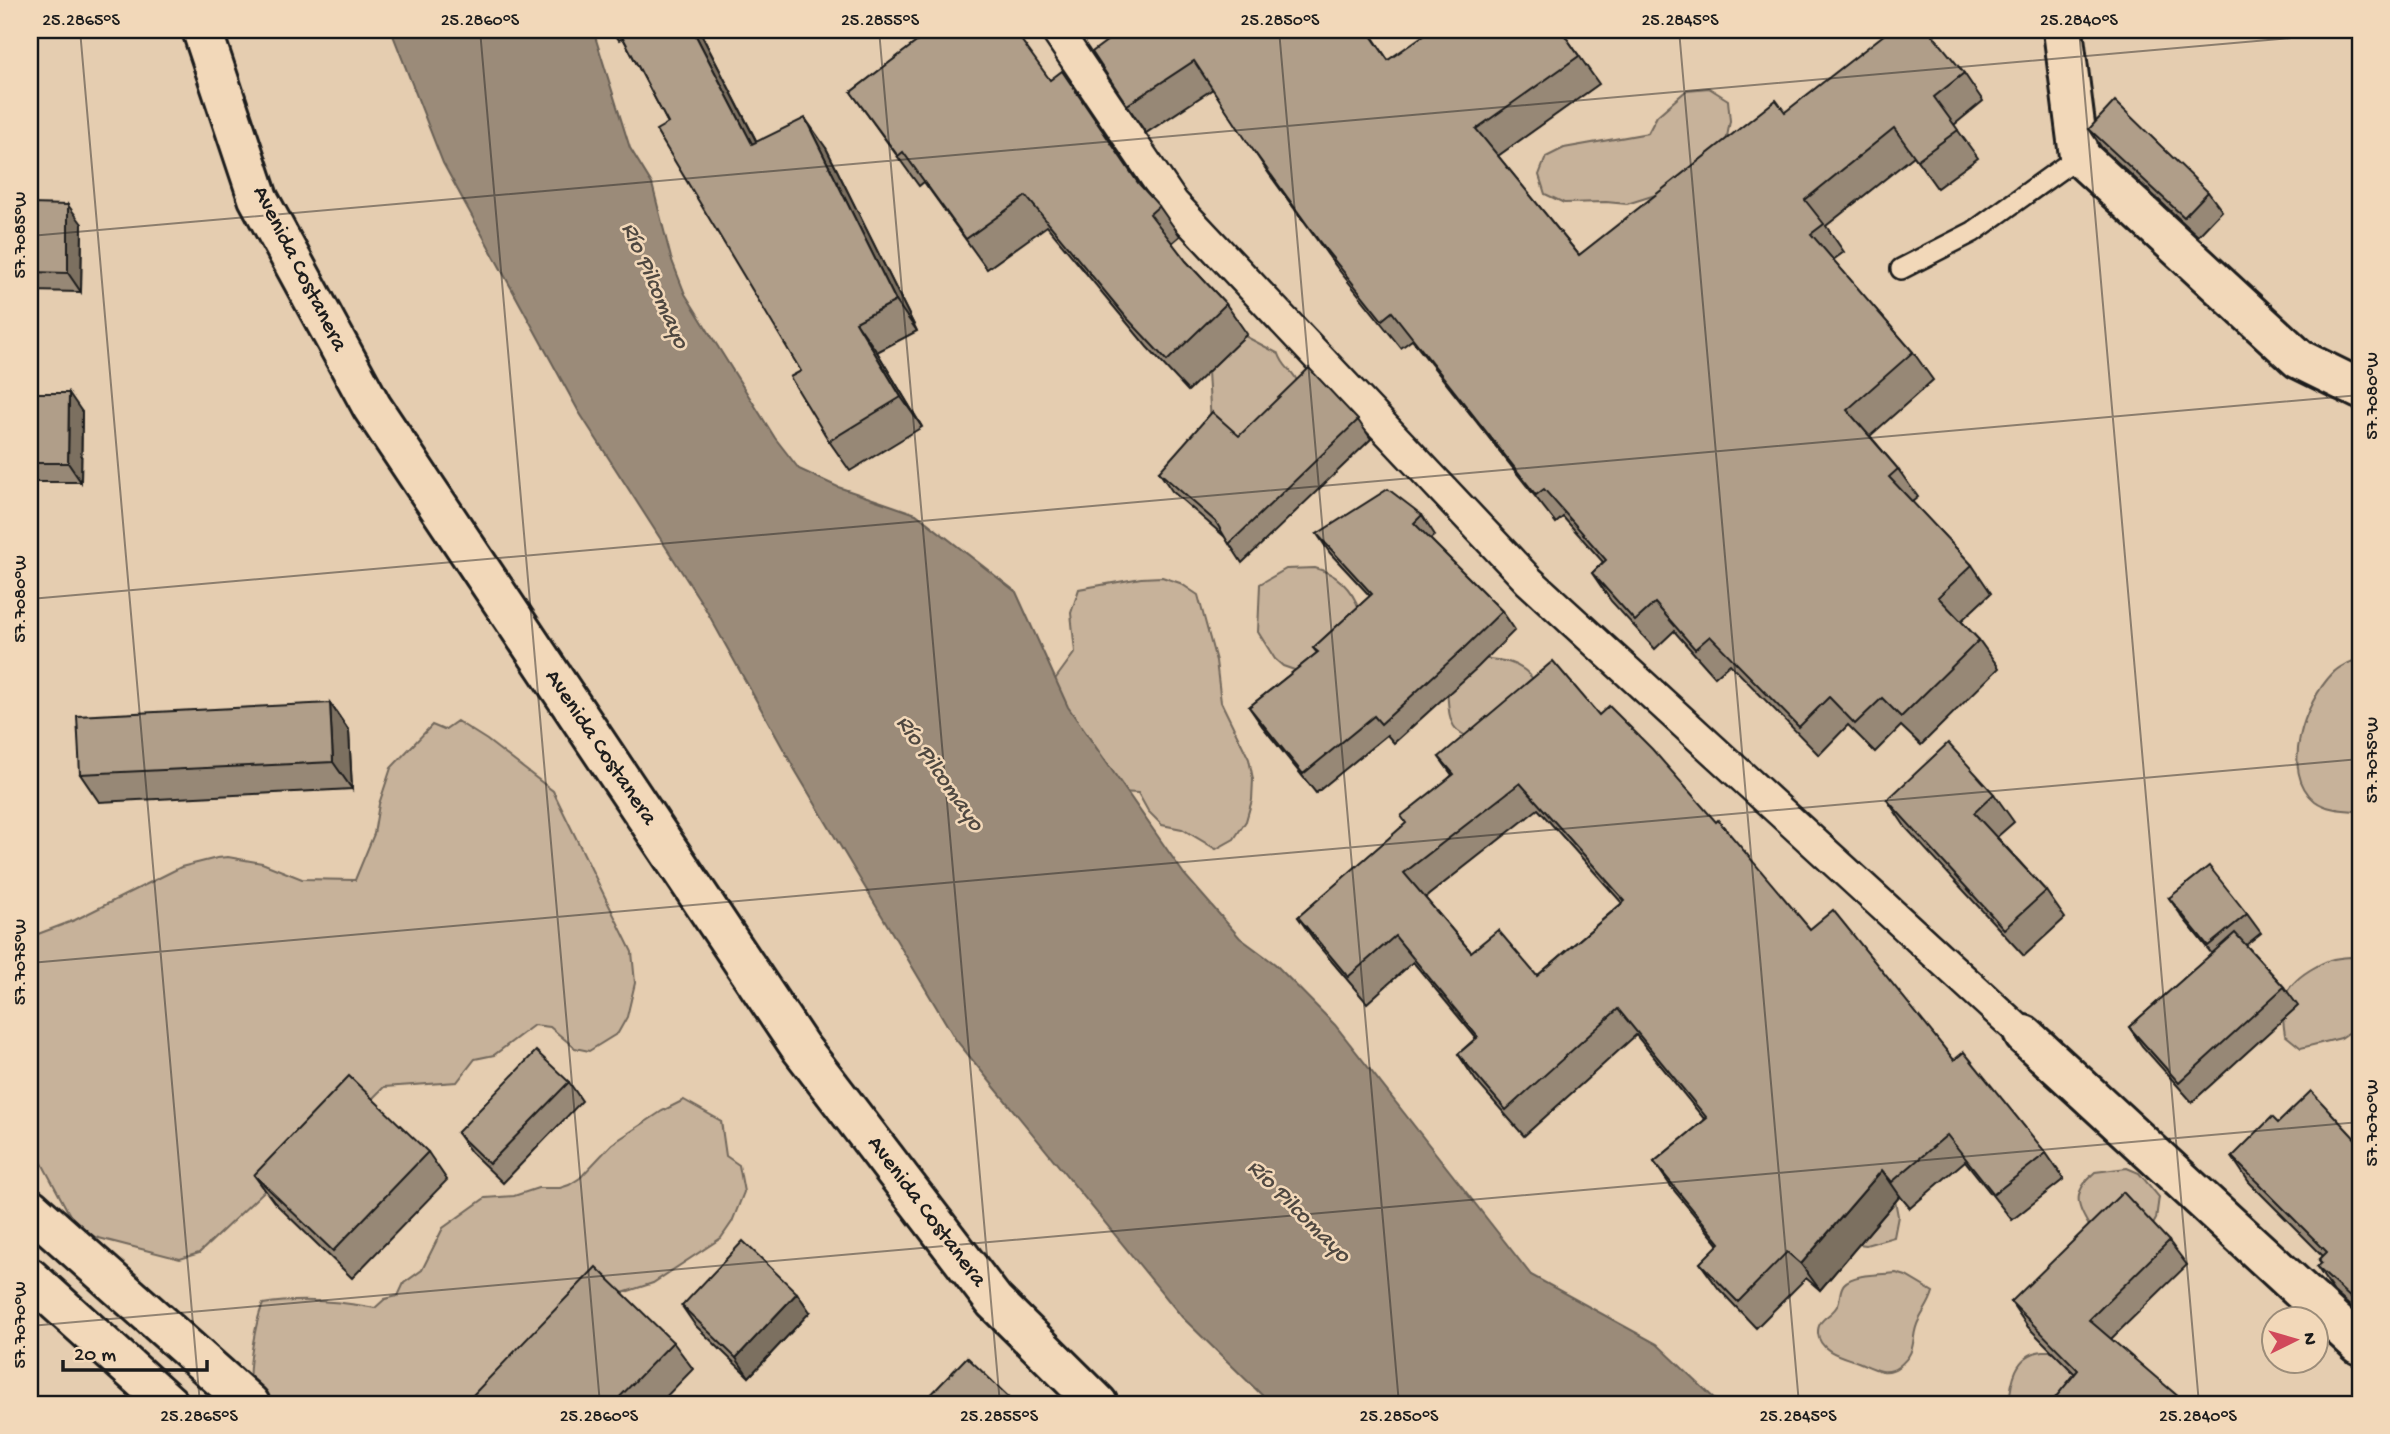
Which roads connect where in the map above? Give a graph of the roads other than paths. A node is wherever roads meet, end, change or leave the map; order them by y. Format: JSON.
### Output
{"nodes":[{"id":1,"x":202,"y":30,"type":"edge"},
{"id":2,"x":1056,"y":30,"type":"edge"},
{"id":3,"x":2063,"y":30,"type":"edge"},
{"id":4,"x":2078,"y":156,"type":"junction"},
{"id":5,"x":1901,"y":269,"type":"dead end"},
{"id":6,"x":2360,"y":389,"type":"edge"},
{"id":7,"x":2024,"y":1035,"type":"joint"},
{"id":8,"x":30,"y":1208,"type":"edge"},
{"id":9,"x":30,"y":1278,"type":"edge"},
{"id":10,"x":2360,"y":1345,"type":"edge"},
{"id":11,"x":170,"y":1404,"type":"edge"},
{"id":12,"x":250,"y":1404,"type":"edge"},
{"id":13,"x":1098,"y":1404,"type":"edge"}],
"edges":[{"from":1,"to":13,"type":"street","name":"Avenida Costanera"},
{"from":2,"to":7,"type":"street"},
{"from":3,"to":4,"type":"street"},
{"from":4,"to":5,"type":"lane"},
{"from":4,"to":6,"type":"street"},
{"from":7,"to":10,"type":"street"},
{"from":8,"to":12,"type":"street"},
{"from":9,"to":11,"type":"street"}]}
